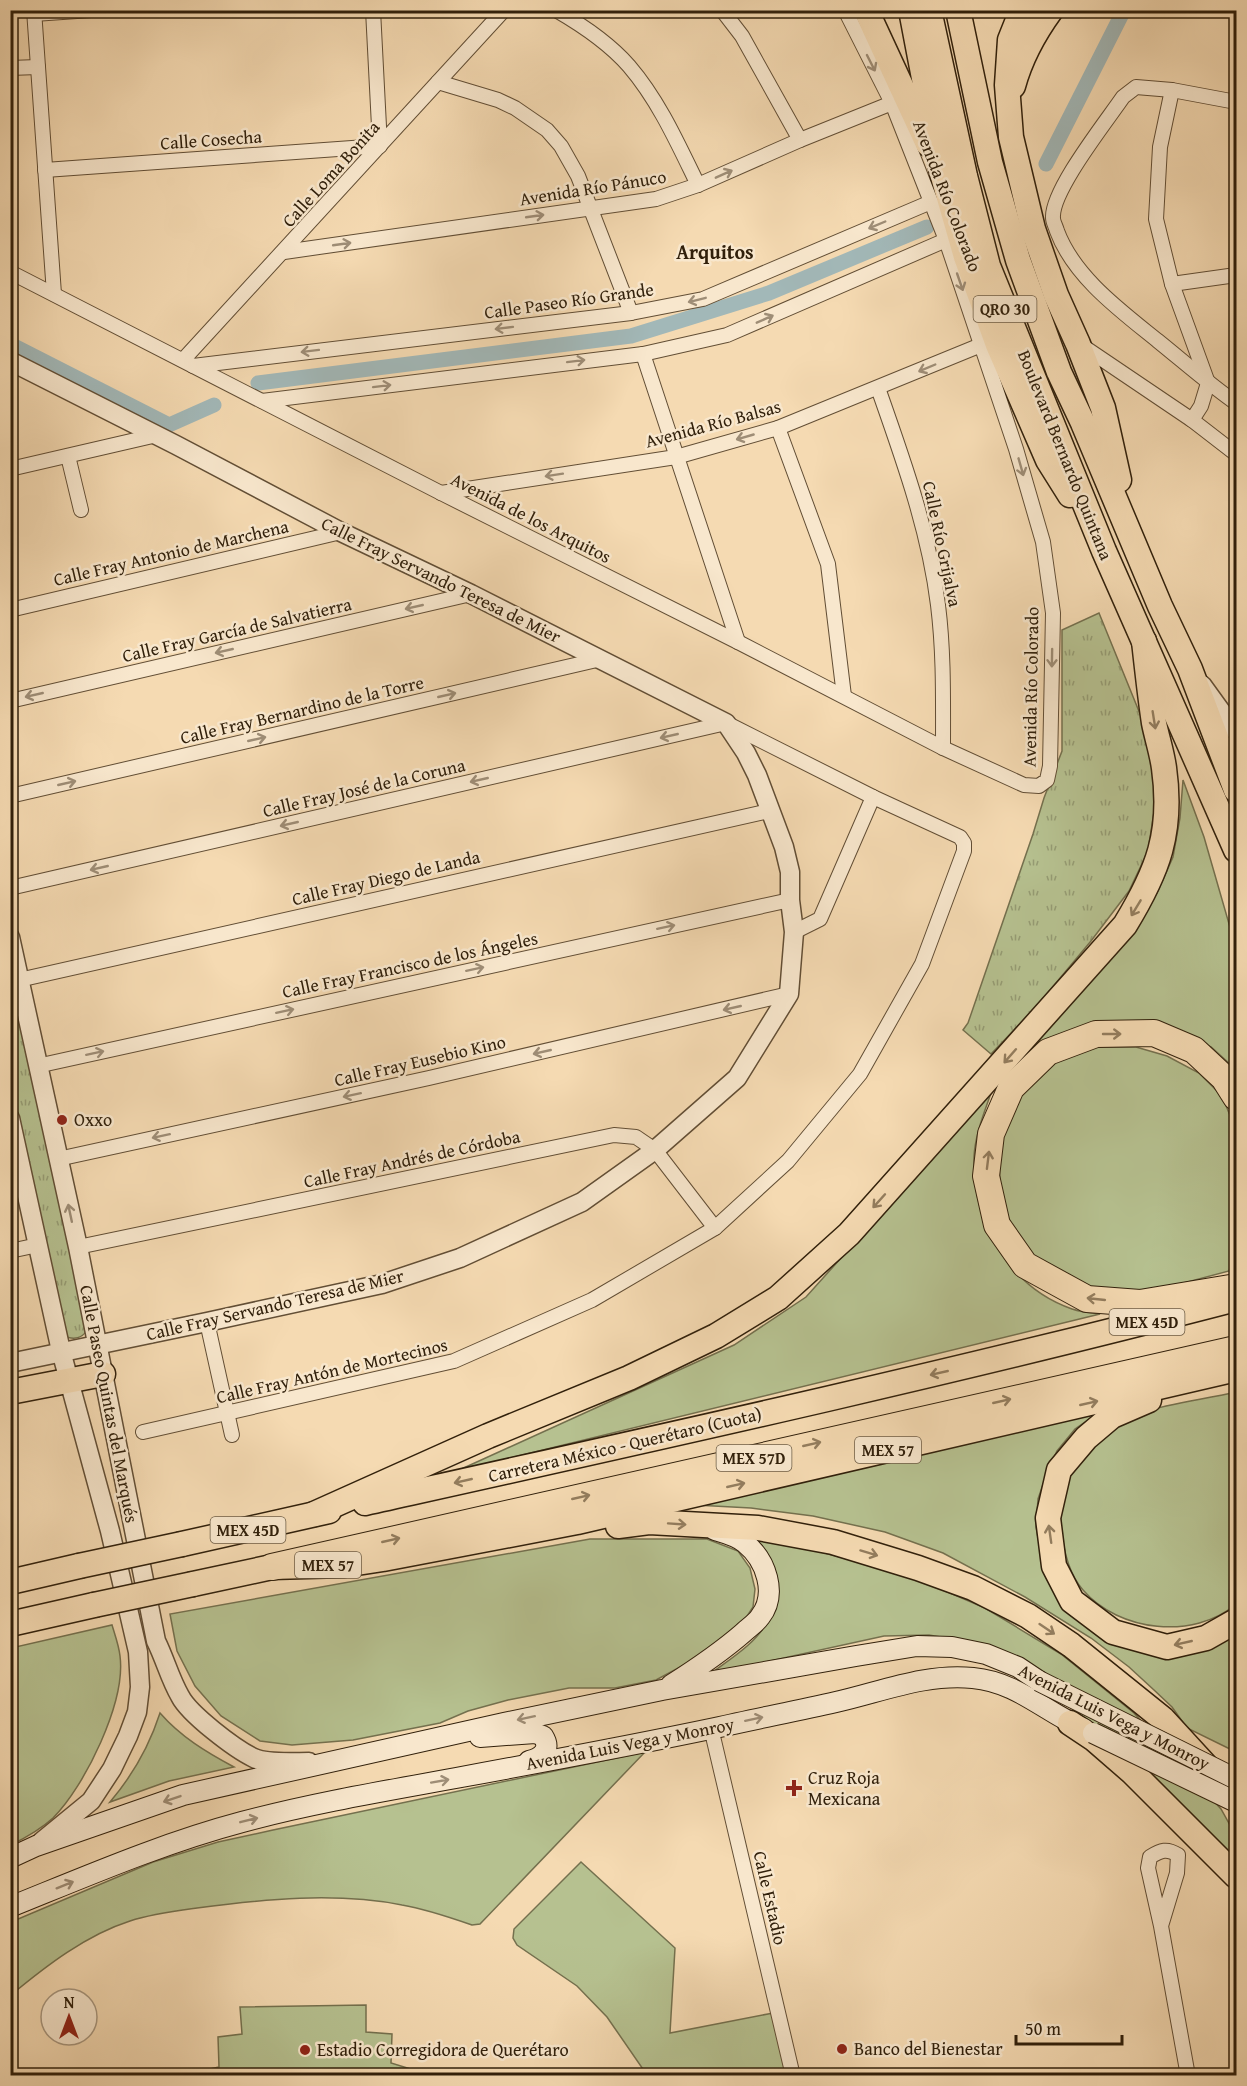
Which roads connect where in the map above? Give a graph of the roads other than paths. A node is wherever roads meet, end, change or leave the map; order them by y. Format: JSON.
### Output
{"nodes":[{"id":1,"x":91,"y":10,"type":"edge"},
{"id":2,"x":373,"y":10,"type":"edge"},
{"id":3,"x":504,"y":10,"type":"edge"},
{"id":4,"x":556,"y":10,"type":"edge"},
{"id":5,"x":722,"y":10,"type":"edge"},
{"id":6,"x":845,"y":10,"type":"edge"},
{"id":7,"x":866,"y":10,"type":"edge"},
{"id":8,"x":911,"y":10,"type":"edge"},
{"id":9,"x":929,"y":10,"type":"edge"},
{"id":10,"x":958,"y":10,"type":"edge"},
{"id":11,"x":1022,"y":10,"type":"edge"},
{"id":12,"x":1051,"y":10,"type":"edge"},
{"id":13,"x":34,"y":12,"type":"edge"},
{"id":14,"x":38,"y":67,"type":"junction"},
{"id":15,"x":10,"y":69,"type":"edge"},
{"id":16,"x":438,"y":82,"type":"junction"},
{"id":17,"x":1173,"y":90,"type":"junction"},
{"id":18,"x":1008,"y":102,"type":"junction"},
{"id":19,"x":1236,"y":102,"type":"edge"},
{"id":20,"x":892,"y":103,"type":"junction"},
{"id":21,"x":800,"y":140,"type":"junction"},
{"id":22,"x":380,"y":146,"type":"junction"},
{"id":23,"x":45,"y":170,"type":"junction"},
{"id":24,"x":942,"y":173,"type":"junction"},
{"id":25,"x":698,"y":185,"type":"junction"},
{"id":26,"x":931,"y":202,"type":"junction"},
{"id":27,"x":591,"y":208,"type":"junction"},
{"id":28,"x":946,"y":240,"type":"junction"},
{"id":29,"x":284,"y":252,"type":"junction"},
{"id":30,"x":10,"y":272,"type":"edge"},
{"id":31,"x":1236,"y":275,"type":"edge"},
{"id":32,"x":1172,"y":284,"type":"junction"},
{"id":33,"x":54,"y":294,"type":"junction"},
{"id":34,"x":631,"y":313,"type":"junction"},
{"id":35,"x":1078,"y":344,"type":"junction"},
{"id":36,"x":981,"y":345,"type":"junction"},
{"id":37,"x":643,"y":354,"type":"junction"},
{"id":38,"x":10,"y":361,"type":"edge"},
{"id":39,"x":188,"y":363,"type":"junction"},
{"id":40,"x":1208,"y":383,"type":"junction"},
{"id":41,"x":878,"y":388,"type":"junction"},
{"id":42,"x":262,"y":401,"type":"junction"},
{"id":43,"x":1236,"y":403,"type":"edge"},
{"id":44,"x":1192,"y":420,"type":"junction"},
{"id":45,"x":778,"y":428,"type":"junction"},
{"id":46,"x":157,"y":435,"type":"junction"},
{"id":47,"x":1236,"y":454,"type":"edge"},
{"id":48,"x":68,"y":456,"type":"junction"},
{"id":49,"x":676,"y":457,"type":"junction"},
{"id":50,"x":10,"y":469,"type":"edge"},
{"id":51,"x":441,"y":493,"type":"junction"},
{"id":52,"x":81,"y":510,"type":"dead end"},
{"id":53,"x":341,"y":532,"type":"junction"},
{"id":54,"x":1130,"y":533,"type":"junction"},
{"id":55,"x":1101,"y":542,"type":"junction"},
{"id":56,"x":471,"y":594,"type":"junction"},
{"id":57,"x":10,"y":610,"type":"edge"},
{"id":58,"x":1144,"y":641,"type":"junction"},
{"id":59,"x":738,"y":642,"type":"junction"},
{"id":60,"x":601,"y":659,"type":"junction"},
{"id":61,"x":1190,"y":669,"type":"junction"},
{"id":62,"x":844,"y":696,"type":"junction"},
{"id":63,"x":10,"y":701,"type":"edge"},
{"id":64,"x":726,"y":723,"type":"junction"},
{"id":65,"x":1236,"y":732,"type":"edge"},
{"id":66,"x":943,"y":748,"type":"junction"},
{"id":67,"x":1039,"y":786,"type":"joint"},
{"id":68,"x":1236,"y":790,"type":"edge"},
{"id":69,"x":10,"y":796,"type":"edge"},
{"id":70,"x":873,"y":797,"type":"junction"},
{"id":71,"x":769,"y":811,"type":"junction"},
{"id":72,"x":964,"y":843,"type":"joint"},
{"id":73,"x":1236,"y":850,"type":"edge"},
{"id":74,"x":10,"y":888,"type":"edge"},
{"id":75,"x":790,"y":900,"type":"junction"},
{"id":76,"x":794,"y":932,"type":"junction"},
{"id":77,"x":10,"y":937,"type":"edge"},
{"id":78,"x":15,"y":980,"type":"edge"},
{"id":79,"x":789,"y":994,"type":"junction"},
{"id":80,"x":37,"y":1066,"type":"junction"},
{"id":81,"x":1236,"y":1097,"type":"edge"},
{"id":82,"x":10,"y":1118,"type":"edge"},
{"id":83,"x":13,"y":1144,"type":"edge"},
{"id":84,"x":655,"y":1150,"type":"junction"},
{"id":85,"x":58,"y":1159,"type":"junction"},
{"id":86,"x":715,"y":1228,"type":"junction"},
{"id":87,"x":38,"y":1245,"type":"junction"},
{"id":88,"x":78,"y":1247,"type":"junction"},
{"id":89,"x":10,"y":1251,"type":"edge"},
{"id":90,"x":1236,"y":1287,"type":"edge"},
{"id":91,"x":1236,"y":1299,"type":"edge"},
{"id":92,"x":207,"y":1322,"type":"junction"},
{"id":93,"x":97,"y":1344,"type":"junction"},
{"id":94,"x":1236,"y":1348,"type":"edge"},
{"id":95,"x":61,"y":1351,"type":"junction"},
{"id":96,"x":10,"y":1363,"type":"edge"},
{"id":97,"x":1236,"y":1369,"type":"edge"},
{"id":98,"x":103,"y":1374,"type":"junction"},
{"id":99,"x":1199,"y":1377,"type":"junction"},
{"id":100,"x":69,"y":1379,"type":"junction"},
{"id":101,"x":10,"y":1392,"type":"edge"},
{"id":102,"x":226,"y":1414,"type":"junction"},
{"id":103,"x":143,"y":1432,"type":"dead end"},
{"id":104,"x":232,"y":1435,"type":"dead end"},
{"id":105,"x":314,"y":1515,"type":"junction"},
{"id":106,"x":577,"y":1522,"type":"junction"},
{"id":107,"x":707,"y":1527,"type":"junction"},
{"id":108,"x":272,"y":1567,"type":"junction"},
{"id":109,"x":10,"y":1582,"type":"edge"},
{"id":110,"x":1236,"y":1621,"type":"edge"},
{"id":111,"x":13,"y":1623,"type":"edge"},
{"id":112,"x":662,"y":1690,"type":"junction"},
{"id":113,"x":1070,"y":1723,"type":"junction"},
{"id":114,"x":711,"y":1728,"type":"junction"},
{"id":115,"x":430,"y":1738,"type":"junction"},
{"id":116,"x":332,"y":1762,"type":"junction"},
{"id":117,"x":503,"y":1769,"type":"junction"},
{"id":118,"x":1236,"y":1779,"type":"edge"},
{"id":119,"x":1236,"y":1802,"type":"edge"},
{"id":120,"x":1236,"y":1811,"type":"edge"},
{"id":121,"x":36,"y":1846,"type":"junction"},
{"id":122,"x":10,"y":1858,"type":"edge"},
{"id":123,"x":1236,"y":1876,"type":"edge"},
{"id":124,"x":10,"y":1907,"type":"edge"},
{"id":125,"x":1161,"y":1926,"type":"junction"},
{"id":126,"x":793,"y":2076,"type":"edge"},
{"id":127,"x":1188,"y":2076,"type":"edge"}],
"edges":[{"from":1,"to":13,"type":"street"},
{"from":2,"to":22,"type":"street"},
{"from":3,"to":16,"type":"street","name":"Calle Loma Bonita"},
{"from":4,"to":25,"type":"street"},
{"from":5,"to":21,"type":"street"},
{"from":6,"to":20,"type":"street","name":"Avenida Río Colorado","one_way":true},
{"from":7,"to":24,"type":"highway"},
{"from":8,"to":24,"type":"highway"},
{"from":9,"to":55,"type":"highway","name":"Boulevard Bernardo Quintana","number":"QRO 30"},
{"from":10,"to":54,"type":"highway","name":"Boulevard Bernardo Quintana","number":"QRO 30"},
{"from":11,"to":18,"type":"highway"},
{"from":12,"to":18,"type":"highway"},
{"from":13,"to":14,"type":"street"},
{"from":14,"to":15,"type":"street"},
{"from":14,"to":23,"type":"street"},
{"from":16,"to":22,"type":"street","name":"Calle Loma Bonita"},
{"from":16,"to":27,"type":"street"},
{"from":17,"to":19,"type":"street"},
{"from":17,"to":32,"type":"street"},
{"from":17,"to":40,"type":"street"},
{"from":18,"to":35,"type":"highway"},
{"from":20,"to":21,"type":"street","name":"Avenida Río Pánuco"},
{"from":20,"to":26,"type":"street","name":"Avenida Río Colorado"},
{"from":25,"to":21,"type":"street","name":"Avenida Río Pánuco","one_way":true},
{"from":22,"to":23,"type":"street","name":"Calle Cosecha"},
{"from":22,"to":29,"type":"street","name":"Calle Loma Bonita"},
{"from":23,"to":33,"type":"street"},
{"from":24,"to":55,"type":"highway"},
{"from":25,"to":27,"type":"street","name":"Avenida Río Pánuco"},
{"from":26,"to":28,"type":"street","name":"Avenida Río Colorado"},
{"from":26,"to":34,"type":"street","name":"Calle Paseo Río Grande","one_way":true},
{"from":29,"to":27,"type":"street","name":"Avenida Río Pánuco","one_way":true},
{"from":27,"to":34,"type":"street"},
{"from":28,"to":36,"type":"street","name":"Avenida Río Colorado","one_way":true},
{"from":37,"to":28,"type":"street","one_way":true},
{"from":29,"to":39,"type":"street","name":"Calle Loma Bonita"},
{"from":30,"to":33,"type":"street","name":"Avenida de los Arquitos"},
{"from":31,"to":32,"type":"street"},
{"from":32,"to":40,"type":"street"},
{"from":33,"to":39,"type":"street","name":"Avenida de los Arquitos"},
{"from":34,"to":39,"type":"street","name":"Calle Paseo Río Grande","one_way":true},
{"from":35,"to":44,"type":"street"},
{"from":35,"to":54,"type":"highway"},
{"from":36,"to":41,"type":"street","name":"Avenida Río Balsas","one_way":true},
{"from":36,"to":67,"type":"street","name":"Avenida Río Colorado","one_way":true},
{"from":42,"to":37,"type":"street","one_way":true},
{"from":37,"to":49,"type":"street"},
{"from":38,"to":46,"type":"street","name":"Calle Fray Servando Teresa de Mier"},
{"from":39,"to":42,"type":"street","name":"Avenida de los Arquitos"},
{"from":40,"to":43,"type":"street"},
{"from":40,"to":44,"type":"street"},
{"from":41,"to":45,"type":"street","name":"Avenida Río Balsas"},
{"from":41,"to":66,"type":"street","name":"Calle Río Grijalva"},
{"from":42,"to":51,"type":"street","name":"Avenida de los Arquitos"},
{"from":44,"to":47,"type":"street"},
{"from":45,"to":49,"type":"street","name":"Avenida Río Balsas","one_way":true},
{"from":45,"to":62,"type":"street"},
{"from":46,"to":48,"type":"street"},
{"from":46,"to":53,"type":"street","name":"Calle Fray Servando Teresa de Mier"},
{"from":48,"to":50,"type":"street"},
{"from":48,"to":52,"type":"street"},
{"from":49,"to":51,"type":"street","name":"Avenida Río Balsas","one_way":true},
{"from":49,"to":59,"type":"street"},
{"from":51,"to":59,"type":"street","name":"Avenida de los Arquitos"},
{"from":53,"to":56,"type":"street","name":"Calle Fray Servando Teresa de Mier"},
{"from":53,"to":57,"type":"street","name":"Calle Fray Antonio de Marchena"},
{"from":54,"to":61,"type":"highway","name":"Boulevard Bernardo Quintana","number":"QRO 30"},
{"from":55,"to":58,"type":"highway","name":"Boulevard Bernardo Quintana","number":"QRO 30"},
{"from":56,"to":60,"type":"street","name":"Calle Fray Servando Teresa de Mier"},
{"from":56,"to":63,"type":"street","name":"Calle Fray García de Salvatierra","one_way":true},
{"from":58,"to":73,"type":"highway","name":"Boulevard Bernardo Quintana","number":"QRO 30"},
{"from":58,"to":105,"type":"highway","one_way":true},
{"from":59,"to":62,"type":"street","name":"Avenida de los Arquitos"},
{"from":60,"to":64,"type":"street","name":"Calle Fray Servando Teresa de Mier"},
{"from":69,"to":60,"type":"street","name":"Calle Fray Bernardino de la Torre","one_way":true},
{"from":61,"to":65,"type":"street"},
{"from":61,"to":68,"type":"highway","name":"Boulevard Bernardo Quintana","number":"QRO 30"},
{"from":62,"to":66,"type":"street","name":"Avenida de los Arquitos"},
{"from":64,"to":70,"type":"street","name":"Calle Fray Servando Teresa de Mier"},
{"from":64,"to":71,"type":"street","name":"Calle Fray Servando Teresa de Mier"},
{"from":64,"to":74,"type":"street","name":"Calle Fray José de la Coruna","one_way":true},
{"from":66,"to":67,"type":"street","name":"Avenida de los Arquitos"},
{"from":70,"to":72,"type":"street","name":"Calle Fray Servando Teresa de Mier"},
{"from":70,"to":76,"type":"street"},
{"from":71,"to":75,"type":"street","name":"Calle Fray Servando Teresa de Mier"},
{"from":71,"to":78,"type":"street","name":"Calle Fray Diego de Landa"},
{"from":72,"to":86,"type":"street","name":"Calle Fray Antón de Mortecinos"},
{"from":75,"to":76,"type":"street","name":"Calle Fray Servando Teresa de Mier"},
{"from":80,"to":75,"type":"street","name":"Calle Fray Francisco de los Ángeles","one_way":true},
{"from":76,"to":79,"type":"street","name":"Calle Fray Servando Teresa de Mier"},
{"from":77,"to":78,"type":"street","name":"Calle Paseo Quintas del Marqués"},
{"from":78,"to":80,"type":"street","name":"Calle Paseo Quintas del Marqués"},
{"from":79,"to":84,"type":"street","name":"Calle Fray Servando Teresa de Mier"},
{"from":79,"to":85,"type":"street","name":"Calle Fray Eusebio Kino","one_way":true},
{"from":80,"to":85,"type":"street","name":"Calle Paseo Quintas del Marqués"},
{"from":90,"to":81,"type":"highway","one_way":true},
{"from":82,"to":83,"type":"street","name":"Calle Paseo Quintas del Marqués"},
{"from":83,"to":87,"type":"street","name":"Calle Paseo Quintas del Marqués"},
{"from":84,"to":86,"type":"street","name":"Calle Fray Andrés de Córdoba"},
{"from":84,"to":88,"type":"street","name":"Calle Fray Andrés de Córdoba"},
{"from":84,"to":92,"type":"street","name":"Calle Fray Servando Teresa de Mier"},
{"from":88,"to":85,"type":"street","name":"Calle Paseo Quintas del Marqués","one_way":true},
{"from":86,"to":102,"type":"street","name":"Calle Fray Antón de Mortecinos"},
{"from":87,"to":89,"type":"street"},
{"from":87,"to":95,"type":"street","name":"Calle Paseo Quintas del Marqués"},
{"from":88,"to":93,"type":"street","name":"Calle Paseo Quintas del Marqués"},
{"from":91,"to":105,"type":"highway","name":"Carretera México - Querétaro (Cuota)","number":"MEX 45D","one_way":true},
{"from":92,"to":93,"type":"street","name":"Calle Fray Servando Teresa de Mier"},
{"from":92,"to":102,"type":"street"},
{"from":93,"to":95,"type":"street","name":"Calle Fray Servando Teresa de Mier"},
{"from":93,"to":98,"type":"street","name":"Calle Paseo Quintas del Marqués"},
{"from":108,"to":94,"type":"highway","number":"MEX 57D","one_way":true},
{"from":95,"to":96,"type":"street","name":"Calle Fray Servando Teresa de Mier"},
{"from":95,"to":100,"type":"street","name":"Calle Paseo Quintas del Marqués"},
{"from":97,"to":99,"type":"highway","number":"MEX 57"},
{"from":98,"to":100,"type":"highway"},
{"from":98,"to":116,"type":"street","name":"Calle Paseo Quintas del Marqués"},
{"from":106,"to":99,"type":"highway","number":"MEX 57","one_way":true},
{"from":110,"to":99,"type":"highway","one_way":true},
{"from":100,"to":101,"type":"highway"},
{"from":100,"to":121,"type":"street","name":"Calle Paseo Quintas del Marqués"},
{"from":102,"to":103,"type":"street","name":"Calle Fray Antón de Mortecinos"},
{"from":102,"to":104,"type":"street"},
{"from":105,"to":109,"type":"highway","name":"Carretera México - Querétaro (Cuota)","number":"MEX 45D","bridge":true},
{"from":106,"to":107,"type":"highway","one_way":true},
{"from":106,"to":108,"type":"highway","number":"MEX 57"},
{"from":107,"to":112,"type":"main road"},
{"from":107,"to":120,"type":"highway","one_way":true},
{"from":108,"to":111,"type":"highway","number":"MEX 45D","bridge":true},
{"from":112,"to":115,"type":"main road","name":"Avenida Luis Vega y Monroy","one_way":true},
{"from":112,"to":118,"type":"main road","name":"Avenida Luis Vega y Monroy","bridge":true},
{"from":114,"to":113,"type":"main road","name":"Avenida Luis Vega y Monroy","one_way":true},
{"from":113,"to":119,"type":"main road","name":"Avenida Luis Vega y Monroy","bridge":true},
{"from":113,"to":123,"type":"highway"},
{"from":114,"to":117,"type":"main road","name":"Avenida Luis Vega y Monroy"},
{"from":114,"to":126,"type":"street","name":"Calle Estadio"},
{"from":115,"to":116,"type":"main road","name":"Avenida Luis Vega y Monroy"},
{"from":115,"to":117,"type":"main road"},
{"from":116,"to":121,"type":"main road","name":"Avenida Luis Vega y Monroy","one_way":true},
{"from":124,"to":117,"type":"main road","name":"Avenida Luis Vega y Monroy","one_way":true},
{"from":121,"to":122,"type":"main road","name":"Avenida Luis Vega y Monroy"},
{"from":125,"to":125,"type":"street"},
{"from":125,"to":127,"type":"street"}]}
